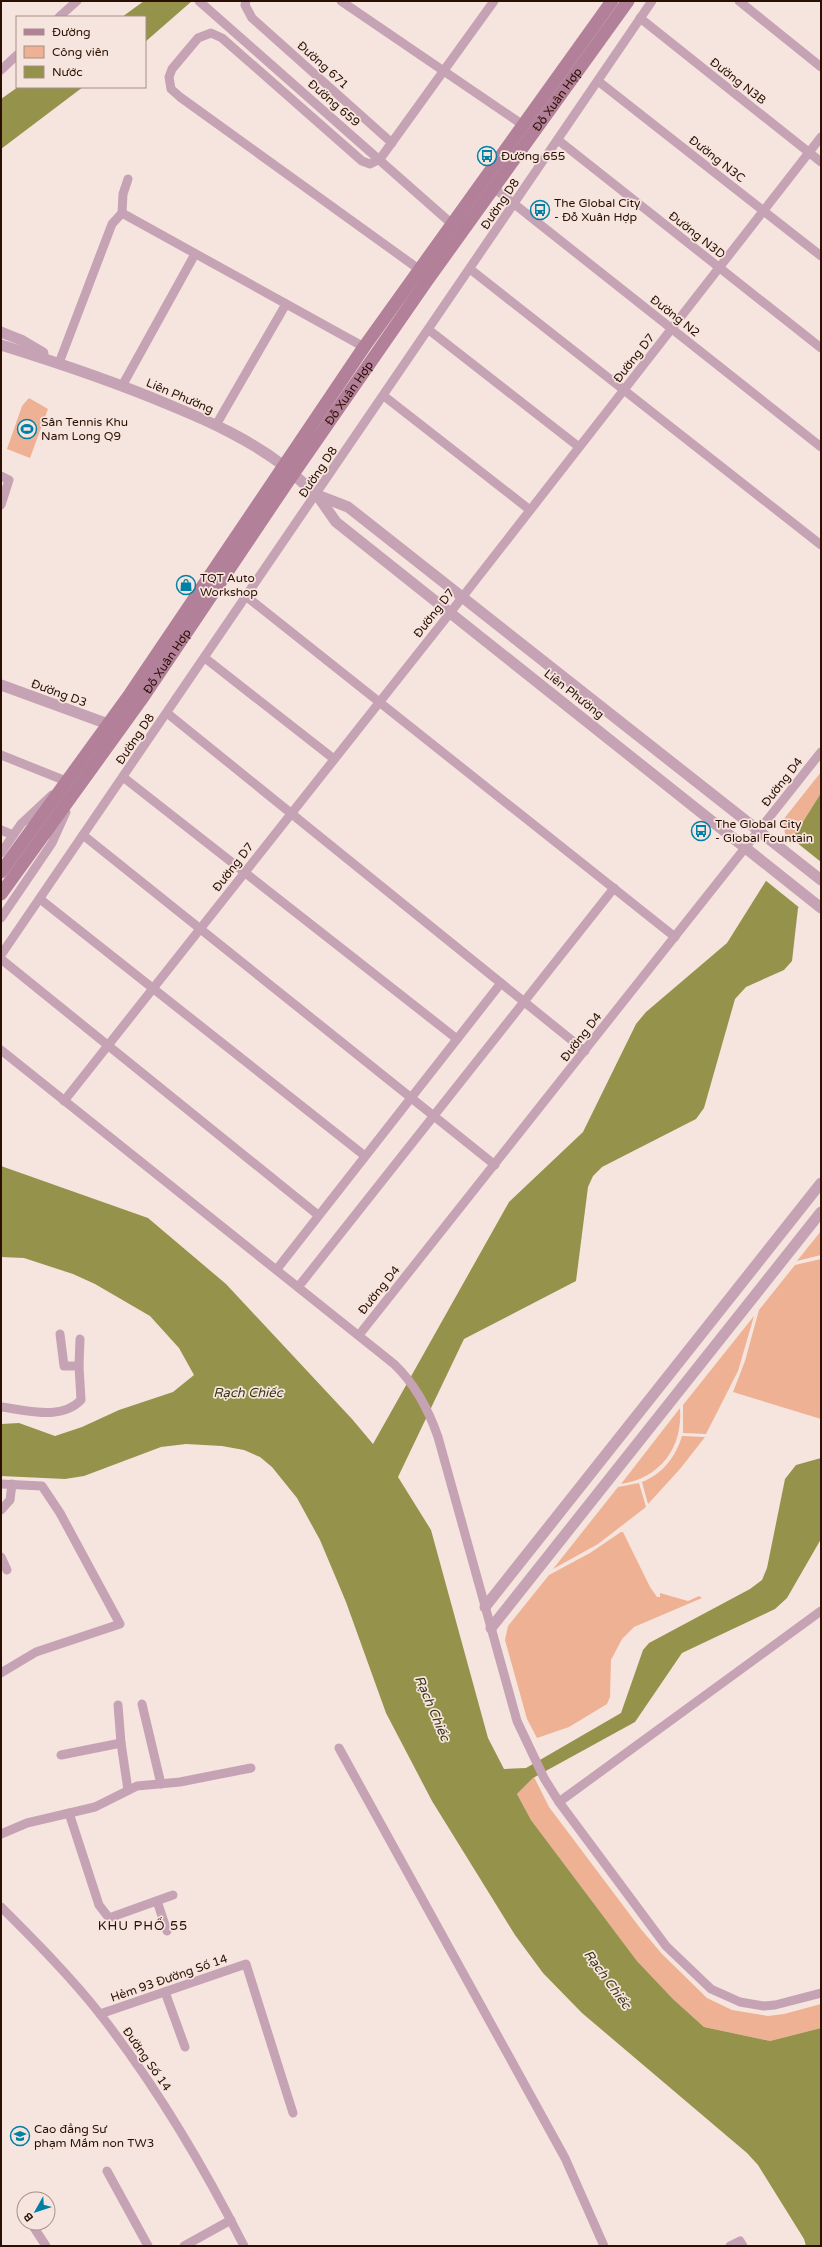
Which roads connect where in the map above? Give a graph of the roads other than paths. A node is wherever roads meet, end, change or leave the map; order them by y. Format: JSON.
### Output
{"nodes":[{"id":1,"x":77,"y":1,"type":"edge"},
{"id":2,"x":198,"y":1,"type":"edge"},
{"id":3,"x":246,"y":1,"type":"edge"},
{"id":4,"x":341,"y":1,"type":"edge"},
{"id":5,"x":493,"y":1,"type":"edge"},
{"id":6,"x":612,"y":1,"type":"edge"},
{"id":7,"x":628,"y":1,"type":"edge"},
{"id":8,"x":652,"y":1,"type":"edge"},
{"id":9,"x":739,"y":1,"type":"edge"},
{"id":10,"x":60,"y":16,"type":"edge"},
{"id":11,"x":640,"y":18,"type":"junction"},
{"id":12,"x":16,"y":56,"type":"edge"},
{"id":13,"x":821,"y":67,"type":"edge"},
{"id":14,"x":1,"y":70,"type":"edge"},
{"id":15,"x":444,"y":71,"type":"junction"},
{"id":16,"x":598,"y":81,"type":"junction"},
{"id":17,"x":523,"y":125,"type":"junction"},
{"id":18,"x":821,"y":138,"type":"edge"},
{"id":19,"x":558,"y":140,"type":"junction"},
{"id":20,"x":392,"y":143,"type":"junction"},
{"id":21,"x":809,"y":152,"type":"junction"},
{"id":22,"x":380,"y":159,"type":"junction"},
{"id":23,"x":821,"y":162,"type":"edge"},
{"id":24,"x":128,"y":179,"type":"dead end"},
{"id":25,"x":494,"y":188,"type":"junction"},
{"id":26,"x":514,"y":204,"type":"junction"},
{"id":27,"x":764,"y":211,"type":"junction"},
{"id":28,"x":122,"y":213,"type":"junction"},
{"id":29,"x":458,"y":228,"type":"junction"},
{"id":30,"x":195,"y":254,"type":"junction"},
{"id":31,"x":821,"y":256,"type":"edge"},
{"id":32,"x":719,"y":268,"type":"junction"},
{"id":33,"x":470,"y":269,"type":"junction"},
{"id":34,"x":420,"y":270,"type":"junction"},
{"id":35,"x":286,"y":304,"type":"junction"},
{"id":36,"x":672,"y":328,"type":"junction"},
{"id":37,"x":429,"y":330,"type":"junction"},
{"id":38,"x":1,"y":332,"type":"edge"},
{"id":39,"x":1,"y":345,"type":"edge"},
{"id":40,"x":364,"y":347,"type":"junction"},
{"id":41,"x":821,"y":348,"type":"edge"},
{"id":42,"x":59,"y":363,"type":"junction"},
{"id":43,"x":122,"y":386,"type":"junction"},
{"id":44,"x":623,"y":390,"type":"junction"},
{"id":45,"x":384,"y":396,"type":"junction"},
{"id":46,"x":216,"y":426,"type":"junction"},
{"id":47,"x":579,"y":447,"type":"junction"},
{"id":48,"x":821,"y":447,"type":"edge"},
{"id":49,"x":289,"y":470,"type":"junction"},
{"id":50,"x":1,"y":476,"type":"edge"},
{"id":51,"x":317,"y":495,"type":"junction"},
{"id":52,"x":1,"y":505,"type":"edge"},
{"id":53,"x":530,"y":510,"type":"junction"},
{"id":54,"x":821,"y":545,"type":"edge"},
{"id":55,"x":247,"y":596,"type":"junction"},
{"id":56,"x":462,"y":597,"type":"junction"},
{"id":57,"x":450,"y":612,"type":"junction"},
{"id":58,"x":205,"y":658,"type":"junction"},
{"id":59,"x":1,"y":685,"type":"edge"},
{"id":60,"x":379,"y":702,"type":"junction"},
{"id":61,"x":167,"y":713,"type":"junction"},
{"id":62,"x":108,"y":724,"type":"junction"},
{"id":63,"x":119,"y":731,"type":"junction"},
{"id":64,"x":821,"y":752,"type":"edge"},
{"id":65,"x":1,"y":755,"type":"edge"},
{"id":66,"x":334,"y":759,"type":"junction"},
{"id":67,"x":123,"y":777,"type":"junction"},
{"id":68,"x":71,"y":786,"type":"junction"},
{"id":69,"x":291,"y":813,"type":"junction"},
{"id":70,"x":1,"y":830,"type":"edge"},
{"id":71,"x":759,"y":831,"type":"junction"},
{"id":72,"x":83,"y":835,"type":"junction"},
{"id":73,"x":13,"y":836,"type":"junction"},
{"id":74,"x":746,"y":847,"type":"junction"},
{"id":75,"x":1,"y":853,"type":"edge"},
{"id":76,"x":1,"y":872,"type":"edge"},
{"id":77,"x":244,"y":872,"type":"junction"},
{"id":78,"x":821,"y":880,"type":"edge"},
{"id":79,"x":614,"y":888,"type":"junction"},
{"id":80,"x":1,"y":894,"type":"edge"},
{"id":81,"x":40,"y":899,"type":"junction"},
{"id":82,"x":821,"y":908,"type":"edge"},
{"id":83,"x":1,"y":918,"type":"edge"},
{"id":84,"x":200,"y":928,"type":"junction"},
{"id":85,"x":675,"y":937,"type":"junction"},
{"id":86,"x":1,"y":955,"type":"edge"},
{"id":87,"x":1,"y":959,"type":"edge"},
{"id":88,"x":501,"y":983,"type":"junction"},
{"id":89,"x":153,"y":988,"type":"junction"},
{"id":90,"x":524,"y":1002,"type":"junction"},
{"id":91,"x":457,"y":1039,"type":"junction"},
{"id":92,"x":108,"y":1045,"type":"junction"},
{"id":93,"x":1,"y":1050,"type":"edge"},
{"id":94,"x":585,"y":1051,"type":"junction"},
{"id":95,"x":411,"y":1097,"type":"junction"},
{"id":96,"x":64,"y":1101,"type":"junction"},
{"id":97,"x":434,"y":1116,"type":"junction"},
{"id":98,"x":365,"y":1156,"type":"junction"},
{"id":99,"x":495,"y":1165,"type":"junction"},
{"id":100,"x":821,"y":1183,"type":"edge"},
{"id":101,"x":821,"y":1212,"type":"edge"},
{"id":102,"x":318,"y":1215,"type":"junction"},
{"id":103,"x":277,"y":1269,"type":"junction"},
{"id":104,"x":299,"y":1286,"type":"junction"},
{"id":105,"x":739,"y":1287,"type":"junction"},
{"id":106,"x":752,"y":1298,"type":"junction"},
{"id":107,"x":60,"y":1334,"type":"dead end"},
{"id":108,"x":359,"y":1335,"type":"junction"},
{"id":109,"x":80,"y":1339,"type":"dead end"},
{"id":110,"x":79,"y":1366,"type":"junction"},
{"id":111,"x":1,"y":1408,"type":"edge"},
{"id":112,"x":598,"y":1465,"type":"junction"},
{"id":113,"x":611,"y":1476,"type":"junction"},
{"id":114,"x":1,"y":1484,"type":"edge"},
{"id":115,"x":12,"y":1484,"type":"junction"},
{"id":116,"x":1,"y":1510,"type":"edge"},
{"id":117,"x":1,"y":1557,"type":"edge"},
{"id":118,"x":7,"y":1570,"type":"dead end"},
{"id":119,"x":485,"y":1607,"type":"junction"},
{"id":120,"x":821,"y":1611,"type":"edge"},
{"id":121,"x":491,"y":1628,"type":"junction"},
{"id":122,"x":1,"y":1673,"type":"edge"},
{"id":123,"x":142,"y":1704,"type":"dead end"},
{"id":124,"x":118,"y":1705,"type":"dead end"},
{"id":125,"x":121,"y":1743,"type":"junction"},
{"id":126,"x":338,"y":1748,"type":"dead end"},
{"id":127,"x":61,"y":1755,"type":"dead end"},
{"id":128,"x":251,"y":1768,"type":"dead end"},
{"id":129,"x":161,"y":1784,"type":"junction"},
{"id":130,"x":128,"y":1790,"type":"junction"},
{"id":131,"x":559,"y":1802,"type":"junction"},
{"id":132,"x":69,"y":1813,"type":"junction"},
{"id":133,"x":1,"y":1834,"type":"edge"},
{"id":134,"x":173,"y":1895,"type":"dead end"},
{"id":135,"x":157,"y":1901,"type":"junction"},
{"id":136,"x":1,"y":1907,"type":"edge"},
{"id":137,"x":167,"y":1931,"type":"dead end"},
{"id":138,"x":165,"y":1992,"type":"junction"},
{"id":139,"x":821,"y":1993,"type":"edge"},
{"id":140,"x":100,"y":2014,"type":"junction"},
{"id":141,"x":186,"y":2046,"type":"dead end"},
{"id":142,"x":293,"y":2113,"type":"dead end"},
{"id":143,"x":107,"y":2171,"type":"dead end"},
{"id":144,"x":231,"y":2220,"type":"junction"},
{"id":145,"x":36,"y":2231,"type":"edge"},
{"id":146,"x":46,"y":2246,"type":"edge"},
{"id":147,"x":148,"y":2246,"type":"edge"},
{"id":148,"x":184,"y":2246,"type":"edge"},
{"id":149,"x":244,"y":2246,"type":"edge"},
{"id":150,"x":604,"y":2246,"type":"edge"},
{"id":151,"x":730,"y":2246,"type":"edge"},
{"id":152,"x":743,"y":2246,"type":"edge"}],
"edges":[{"from":1,"to":10,"type":"street"},
{"from":2,"to":22,"type":"street","name":"Đường 659"},
{"from":3,"to":20,"type":"street","name":"Đường 671"},
{"from":4,"to":15,"type":"street"},
{"from":5,"to":15,"type":"street"},
{"from":6,"to":17,"type":"main road","name":"Đỗ Xuân Hợp"},
{"from":7,"to":25,"type":"main road","name":"Đỗ Xuân Hợp"},
{"from":8,"to":11,"type":"street","name":"Đường D8"},
{"from":9,"to":13,"type":"street"},
{"from":11,"to":16,"type":"street","name":"Đường D8"},
{"from":11,"to":21,"type":"street","name":"Đường N3B"},
{"from":12,"to":14,"type":"street"},
{"from":15,"to":17,"type":"street"},
{"from":15,"to":20,"type":"street"},
{"from":16,"to":19,"type":"street","name":"Đường D8"},
{"from":16,"to":27,"type":"street","name":"Đường N3C"},
{"from":17,"to":29,"type":"main road","name":"Đỗ Xuân Hợp"},
{"from":18,"to":21,"type":"street","name":"Đường D7"},
{"from":19,"to":26,"type":"street","name":"Đường D8"},
{"from":19,"to":32,"type":"street","name":"Đường N3D"},
{"from":20,"to":22,"type":"street"},
{"from":21,"to":23,"type":"street","name":"Đường N3B"},
{"from":21,"to":27,"type":"street","name":"Đường D7"},
{"from":22,"to":29,"type":"street","name":"Đường 659"},
{"from":22,"to":34,"type":"street"},
{"from":24,"to":28,"type":"street"},
{"from":25,"to":26,"type":"street","name":"Đường N2"},
{"from":25,"to":29,"type":"main road","name":"Đỗ Xuân Hợp"},
{"from":26,"to":33,"type":"street","name":"Đường D8"},
{"from":26,"to":36,"type":"street","name":"Đường N2"},
{"from":27,"to":31,"type":"street","name":"Đường N3C"},
{"from":27,"to":32,"type":"street","name":"Đường D7"},
{"from":28,"to":30,"type":"street"},
{"from":28,"to":42,"type":"street"},
{"from":29,"to":34,"type":"main road","name":"Đỗ Xuân Hợp"},
{"from":29,"to":49,"type":"main road","name":"Đỗ Xuân Hợp"},
{"from":30,"to":35,"type":"street"},
{"from":30,"to":43,"type":"street"},
{"from":32,"to":36,"type":"street","name":"Đường D7"},
{"from":32,"to":41,"type":"street","name":"Đường N3D"},
{"from":33,"to":37,"type":"street","name":"Đường D8"},
{"from":33,"to":44,"type":"street"},
{"from":34,"to":40,"type":"main road","name":"Đỗ Xuân Hợp"},
{"from":35,"to":40,"type":"street"},
{"from":35,"to":46,"type":"street"},
{"from":36,"to":44,"type":"street","name":"Đường D7"},
{"from":36,"to":48,"type":"street","name":"Đường N2"},
{"from":37,"to":45,"type":"street","name":"Đường D8"},
{"from":37,"to":47,"type":"street"},
{"from":38,"to":42,"type":"street","name":"Liên Phường"},
{"from":39,"to":42,"type":"street","name":"Liên Phường"},
{"from":40,"to":49,"type":"main road","name":"Đỗ Xuân Hợp"},
{"from":42,"to":43,"type":"street","name":"Liên Phường"},
{"from":43,"to":46,"type":"street","name":"Liên Phường"},
{"from":44,"to":47,"type":"street","name":"Đường D7"},
{"from":44,"to":54,"type":"street"},
{"from":45,"to":51,"type":"street","name":"Đường D8"},
{"from":45,"to":53,"type":"street"},
{"from":46,"to":49,"type":"street","name":"Liên Phường"},
{"from":47,"to":53,"type":"street","name":"Đường D7"},
{"from":49,"to":51,"type":"street","name":"Liên Phường"},
{"from":49,"to":62,"type":"main road","name":"Đỗ Xuân Hợp"},
{"from":49,"to":63,"type":"main road","name":"Đỗ Xuân Hợp"},
{"from":50,"to":52,"type":"street"},
{"from":51,"to":55,"type":"street","name":"Đường D8"},
{"from":51,"to":56,"type":"street","name":"Liên Phường"},
{"from":51,"to":57,"type":"street","name":"Liên Phường"},
{"from":53,"to":56,"type":"street","name":"Đường D7"},
{"from":55,"to":58,"type":"street","name":"Đường D8"},
{"from":55,"to":60,"type":"street"},
{"from":56,"to":57,"type":"street","name":"Đường D7"},
{"from":56,"to":71,"type":"street","name":"Liên Phường"},
{"from":57,"to":60,"type":"street","name":"Đường D7"},
{"from":57,"to":74,"type":"street","name":"Liên Phường"},
{"from":58,"to":61,"type":"street","name":"Đường D8"},
{"from":58,"to":66,"type":"street"},
{"from":59,"to":62,"type":"street","name":"Đường D3"},
{"from":60,"to":66,"type":"street","name":"Đường D7"},
{"from":60,"to":79,"type":"street"},
{"from":61,"to":67,"type":"street","name":"Đường D8"},
{"from":61,"to":69,"type":"street"},
{"from":62,"to":63,"type":"main road"},
{"from":62,"to":68,"type":"main road","name":"Đỗ Xuân Hợp"},
{"from":63,"to":68,"type":"main road","name":"Đỗ Xuân Hợp"},
{"from":64,"to":71,"type":"street","name":"Đường D4"},
{"from":65,"to":68,"type":"street"},
{"from":66,"to":69,"type":"street","name":"Đường D7"},
{"from":67,"to":72,"type":"street","name":"Đường D8"},
{"from":67,"to":77,"type":"street"},
{"from":68,"to":73,"type":"street","name":"Đỗ Xuân Hợp"},
{"from":68,"to":76,"type":"main road","name":"Đỗ Xuân Hợp"},
{"from":68,"to":80,"type":"main road","name":"Đỗ Xuân Hợp"},
{"from":68,"to":83,"type":"street","name":"Đỗ Xuân Hợp"},
{"from":69,"to":77,"type":"street","name":"Đường D7"},
{"from":69,"to":88,"type":"street"},
{"from":70,"to":73,"type":"street"},
{"from":71,"to":74,"type":"street","name":"Đường D4"},
{"from":71,"to":78,"type":"street","name":"Liên Phường"},
{"from":72,"to":81,"type":"street","name":"Đường D8"},
{"from":72,"to":84,"type":"street"},
{"from":73,"to":75,"type":"street","name":"Đỗ Xuân Hợp"},
{"from":74,"to":82,"type":"street","name":"Liên Phường"},
{"from":74,"to":85,"type":"street","name":"Đường D4"},
{"from":77,"to":84,"type":"street","name":"Đường D7"},
{"from":77,"to":91,"type":"street"},
{"from":79,"to":85,"type":"street"},
{"from":79,"to":90,"type":"street"},
{"from":81,"to":86,"type":"street","name":"Đường D8"},
{"from":81,"to":89,"type":"street"},
{"from":84,"to":89,"type":"street","name":"Đường D7"},
{"from":84,"to":95,"type":"street"},
{"from":85,"to":94,"type":"street","name":"Đường D4"},
{"from":87,"to":92,"type":"street"},
{"from":88,"to":90,"type":"street"},
{"from":88,"to":91,"type":"street"},
{"from":89,"to":92,"type":"street","name":"Đường D7"},
{"from":89,"to":98,"type":"street"},
{"from":90,"to":94,"type":"street"},
{"from":90,"to":97,"type":"street"},
{"from":91,"to":95,"type":"street"},
{"from":92,"to":96,"type":"street","name":"Đường D7"},
{"from":92,"to":102,"type":"street"},
{"from":93,"to":96,"type":"street"},
{"from":94,"to":99,"type":"street","name":"Đường D4"},
{"from":95,"to":97,"type":"street"},
{"from":95,"to":98,"type":"street"},
{"from":96,"to":103,"type":"street"},
{"from":97,"to":99,"type":"street"},
{"from":97,"to":104,"type":"street"},
{"from":98,"to":102,"type":"street"},
{"from":99,"to":108,"type":"street","name":"Đường D4"},
{"from":100,"to":105,"type":"street"},
{"from":101,"to":106,"type":"street"},
{"from":102,"to":103,"type":"street"},
{"from":103,"to":104,"type":"street"},
{"from":104,"to":108,"type":"street"},
{"from":105,"to":106,"type":"street"},
{"from":105,"to":112,"type":"street"},
{"from":106,"to":113,"type":"street"},
{"from":107,"to":110,"type":"street"},
{"from":108,"to":119,"type":"street"},
{"from":109,"to":110,"type":"street"},
{"from":110,"to":111,"type":"street"},
{"from":112,"to":113,"type":"street"},
{"from":112,"to":119,"type":"street"},
{"from":113,"to":121,"type":"street"},
{"from":114,"to":115,"type":"street"},
{"from":115,"to":116,"type":"street"},
{"from":115,"to":122,"type":"street"},
{"from":117,"to":118,"type":"street"},
{"from":119,"to":121,"type":"street"},
{"from":120,"to":131,"type":"street"},
{"from":121,"to":131,"type":"street"},
{"from":123,"to":129,"type":"street"},
{"from":124,"to":125,"type":"street"},
{"from":125,"to":127,"type":"street"},
{"from":125,"to":130,"type":"street"},
{"from":126,"to":150,"type":"street"},
{"from":128,"to":129,"type":"street"},
{"from":129,"to":130,"type":"street"},
{"from":130,"to":132,"type":"street"},
{"from":131,"to":139,"type":"street"},
{"from":132,"to":133,"type":"street"},
{"from":132,"to":135,"type":"street"},
{"from":134,"to":135,"type":"street"},
{"from":135,"to":137,"type":"street"},
{"from":136,"to":140,"type":"street","name":"Đường Số 14"},
{"from":138,"to":140,"type":"street","name":"Hẻm 93 Đường Số 14"},
{"from":138,"to":141,"type":"street"},
{"from":138,"to":142,"type":"street","name":"Hẻm 93 Đường Số 14"},
{"from":140,"to":144,"type":"street","name":"Đường Số 14"},
{"from":143,"to":147,"type":"street"},
{"from":144,"to":148,"type":"street"},
{"from":144,"to":149,"type":"street","name":"Đường Số 14"},
{"from":145,"to":146,"type":"street"},
{"from":151,"to":152,"type":"street"}]}
